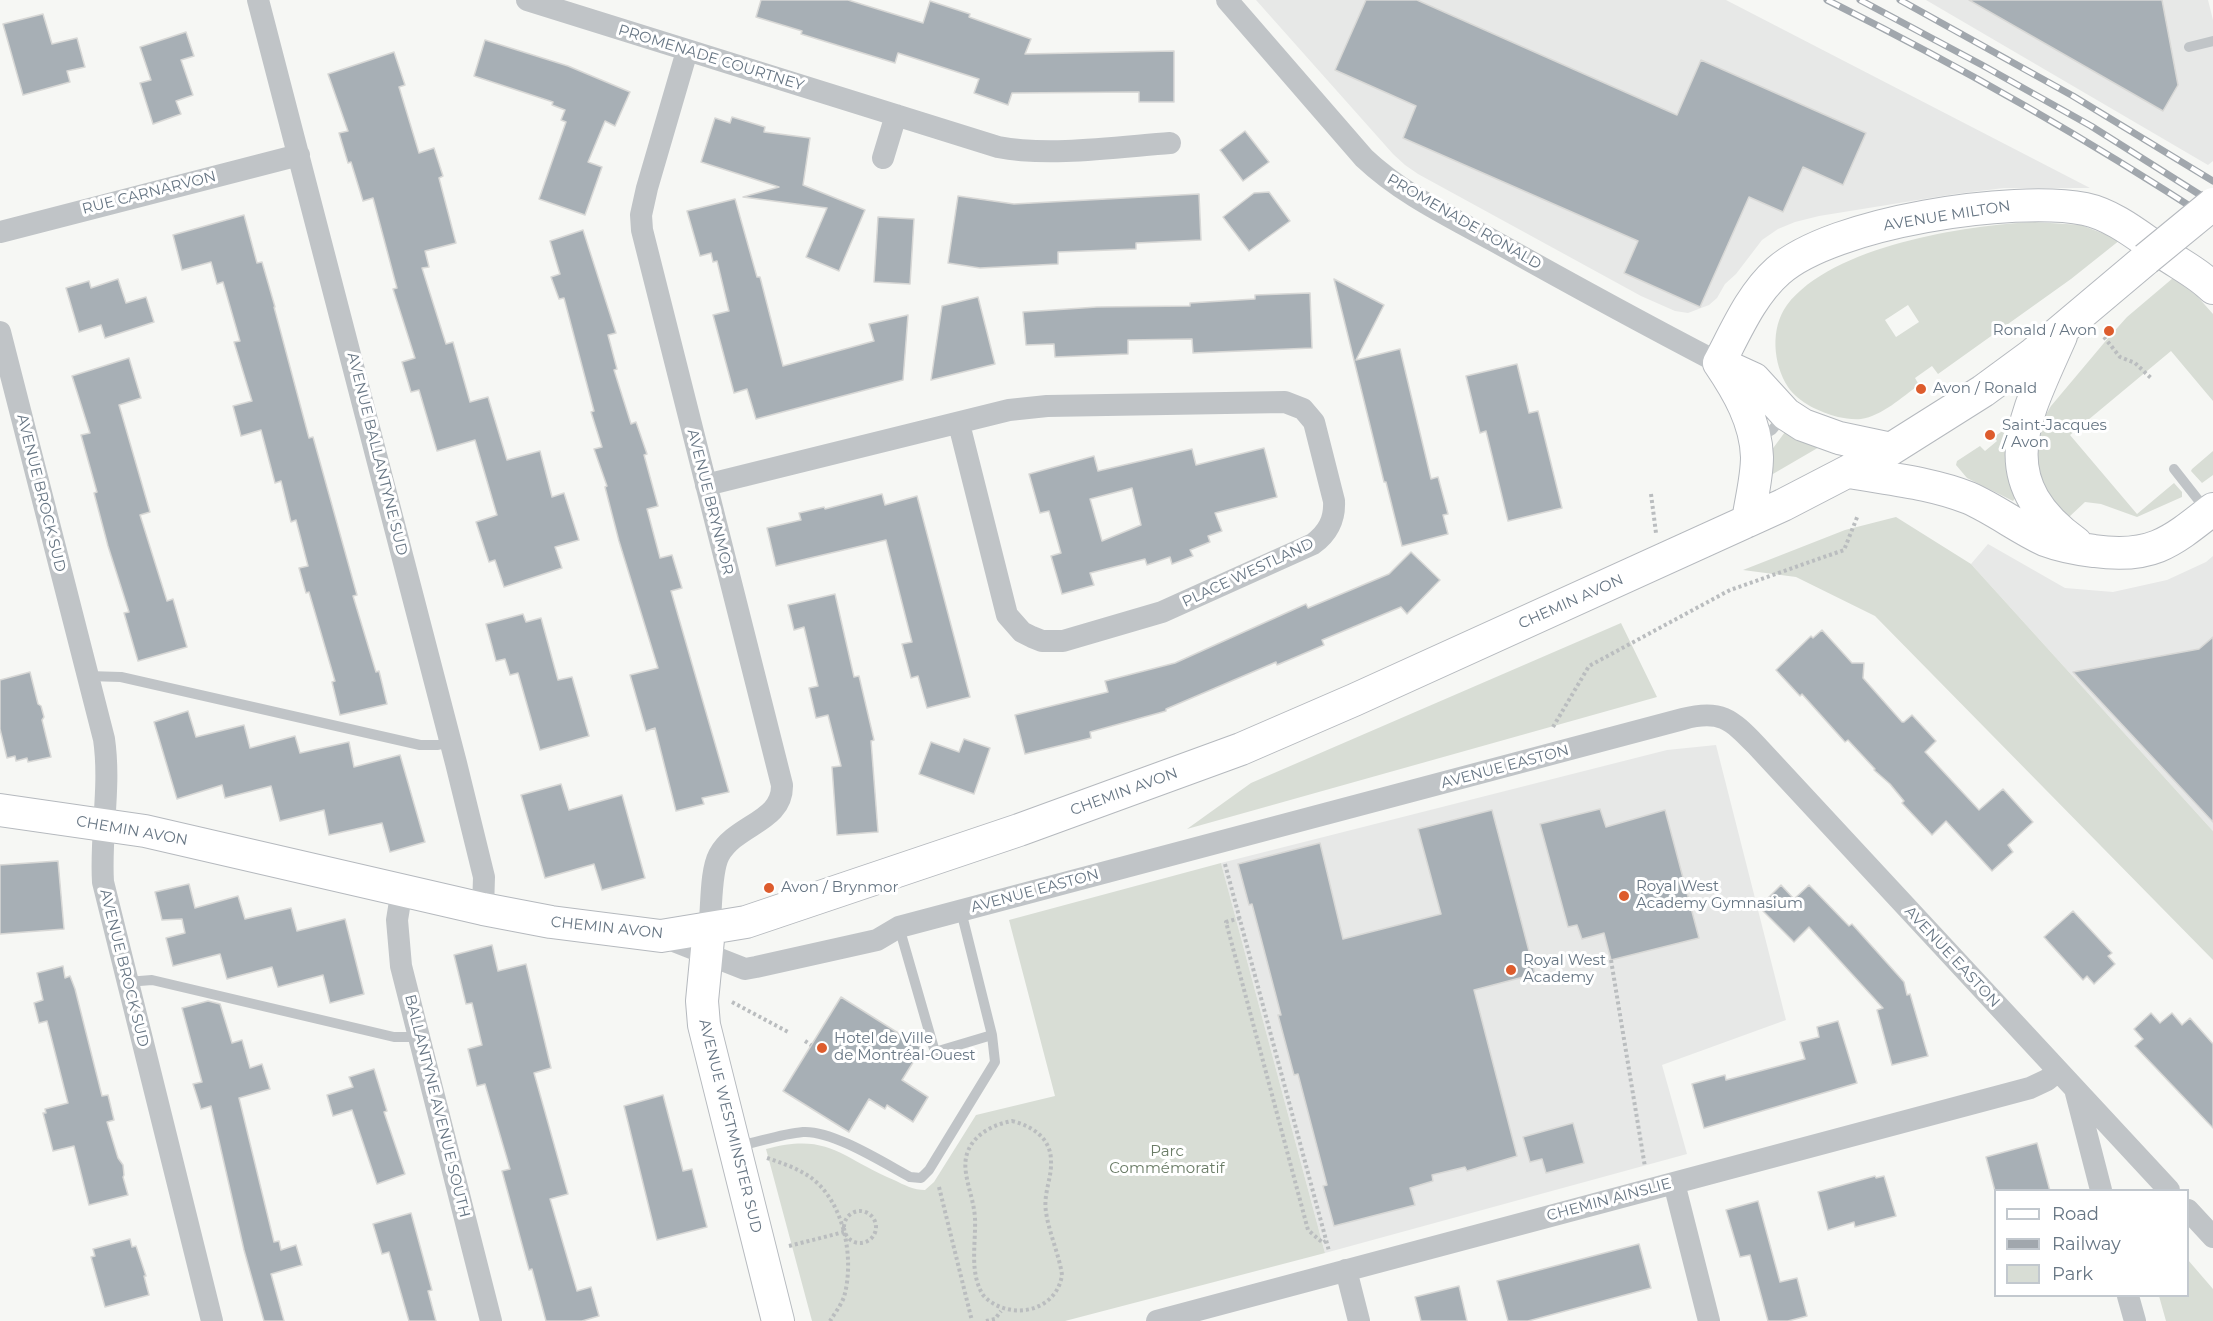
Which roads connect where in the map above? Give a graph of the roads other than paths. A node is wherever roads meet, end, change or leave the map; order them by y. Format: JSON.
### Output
{"nodes":[{"id":1,"x":258,"y":0,"type":"edge"},
{"id":2,"x":527,"y":0,"type":"edge"},
{"id":3,"x":1227,"y":0,"type":"edge"},
{"id":4,"x":2213,"y":41,"type":"edge"},
{"id":5,"x":2189,"y":47,"type":"dead end"},
{"id":6,"x":687,"y":51,"type":"junction"},
{"id":7,"x":896,"y":115,"type":"junction"},
{"id":8,"x":1170,"y":143,"type":"dead end"},
{"id":9,"x":299,"y":155,"type":"junction"},
{"id":10,"x":883,"y":158,"type":"dead end"},
{"id":11,"x":2213,"y":204,"type":"edge"},
{"id":12,"x":0,"y":232,"type":"edge"},
{"id":13,"x":2213,"y":288,"type":"edge"},
{"id":14,"x":2064,"y":330,"type":"junction"},
{"id":15,"x":0,"y":332,"type":"edge"},
{"id":16,"x":1719,"y":363,"type":"junction"},
{"id":17,"x":1786,"y":414,"type":"junction"},
{"id":18,"x":959,"y":424,"type":"junction"},
{"id":19,"x":1755,"y":440,"type":"junction"},
{"id":20,"x":1891,"y":449,"type":"junction"},
{"id":21,"x":2174,"y":469,"type":"dead end"},
{"id":22,"x":1850,"y":472,"type":"junction"},
{"id":23,"x":706,"y":485,"type":"junction"},
{"id":24,"x":2211,"y":513,"type":"edge"},
{"id":25,"x":1748,"y":521,"type":"junction"},
{"id":26,"x":2093,"y":551,"type":"junction"},
{"id":27,"x":88,"y":676,"type":"junction"},
{"id":28,"x":451,"y":742,"type":"junction"},
{"id":29,"x":0,"y":810,"type":"edge"},
{"id":30,"x":105,"y":825,"type":"junction"},
{"id":31,"x":402,"y":889,"type":"junction"},
{"id":32,"x":483,"y":909,"type":"junction"},
{"id":33,"x":961,"y":911,"type":"junction"},
{"id":34,"x":899,"y":927,"type":"junction"},
{"id":35,"x":708,"y":942,"type":"junction"},
{"id":36,"x":127,"y":982,"type":"junction"},
{"id":37,"x":992,"y":1035,"type":"junction"},
{"id":38,"x":419,"y":1037,"type":"junction"},
{"id":39,"x":2058,"y":1071,"type":"junction"},
{"id":40,"x":2075,"y":1089,"type":"junction"},
{"id":41,"x":734,"y":1147,"type":"junction"},
{"id":42,"x":1674,"y":1183,"type":"junction"},
{"id":43,"x":2100,"y":1189,"type":"edge"},
{"id":44,"x":2167,"y":1189,"type":"edge"},
{"id":45,"x":2189,"y":1212,"type":"edge"},
{"id":46,"x":2213,"y":1238,"type":"edge"},
{"id":47,"x":1338,"y":1262,"type":"junction"},
{"id":48,"x":2128,"y":1297,"type":"edge"},
{"id":49,"x":212,"y":1321,"type":"edge"},
{"id":50,"x":491,"y":1321,"type":"edge"},
{"id":51,"x":778,"y":1321,"type":"edge"},
{"id":52,"x":1157,"y":1321,"type":"edge"},
{"id":53,"x":1359,"y":1321,"type":"edge"},
{"id":54,"x":1709,"y":1321,"type":"edge"},
{"id":55,"x":2135,"y":1321,"type":"edge"}],
"edges":[{"from":1,"to":9,"type":"street","name":"AVENUE BALLANTYNE SUD"},
{"from":2,"to":6,"type":"street","name":"PROMENADE COURTNEY"},
{"from":3,"to":16,"type":"street","name":"PROMENADE RONALD"},
{"from":4,"to":5,"type":"lane"},
{"from":6,"to":7,"type":"street","name":"PROMENADE COURTNEY"},
{"from":6,"to":23,"type":"street","name":"AVENUE BRYNMOR"},
{"from":7,"to":8,"type":"street","name":"PROMENADE COURTNEY"},
{"from":7,"to":10,"type":"street"},
{"from":9,"to":12,"type":"street","name":"RUE CARNARVON"},
{"from":9,"to":28,"type":"street","name":"AVENUE BALLANTYNE SUD"},
{"from":11,"to":14,"type":"main road","name":"CHEMIN AVON","bridge":true},
{"from":13,"to":16,"type":"main road","name":"AVENUE MILTON"},
{"from":14,"to":20,"type":"main road","name":"CHEMIN AVON"},
{"from":14,"to":26,"type":"main road"},
{"from":15,"to":27,"type":"street","name":"AVENUE BROCK SUD"},
{"from":16,"to":17,"type":"main road"},
{"from":16,"to":19,"type":"main road"},
{"from":17,"to":19,"type":"lane"},
{"from":17,"to":20,"type":"main road"},
{"from":18,"to":18,"type":"street","name":"PLACE WESTLAND"},
{"from":18,"to":23,"type":"street","name":"PLACE WESTLAND"},
{"from":19,"to":25,"type":"main road"},
{"from":20,"to":22,"type":"main road","name":"CHEMIN AVON"},
{"from":21,"to":24,"type":"lane"},
{"from":22,"to":25,"type":"main road","name":"CHEMIN AVON"},
{"from":22,"to":26,"type":"main road"},
{"from":23,"to":35,"type":"street","name":"AVENUE BRYNMOR"},
{"from":24,"to":26,"type":"main road"},
{"from":25,"to":35,"type":"main road","name":"CHEMIN AVON"},
{"from":27,"to":28,"type":"lane"},
{"from":27,"to":30,"type":"street","name":"AVENUE BROCK SUD"},
{"from":28,"to":32,"type":"street","name":"AVENUE BALLANTYNE SUD"},
{"from":29,"to":30,"type":"main road","name":"CHEMIN AVON"},
{"from":30,"to":31,"type":"main road","name":"CHEMIN AVON"},
{"from":30,"to":36,"type":"street","name":"AVENUE BROCK SUD"},
{"from":31,"to":32,"type":"main road","name":"CHEMIN AVON"},
{"from":31,"to":38,"type":"street","name":"BALLANTYNE AVENUE SOUTH"},
{"from":32,"to":35,"type":"main road","name":"CHEMIN AVON"},
{"from":33,"to":34,"type":"street","name":"AVENUE EASTON"},
{"from":33,"to":37,"type":"lane"},
{"from":33,"to":39,"type":"street","name":"AVENUE EASTON"},
{"from":34,"to":35,"type":"street","name":"AVENUE EASTON"},
{"from":34,"to":37,"type":"lane"},
{"from":35,"to":41,"type":"main road","name":"AVENUE WESTMINSTER SUD"},
{"from":36,"to":38,"type":"lane"},
{"from":36,"to":49,"type":"street","name":"AVENUE BROCK SUD"},
{"from":37,"to":41,"type":"lane"},
{"from":38,"to":50,"type":"street","name":"BALLANTYNE AVENUE SOUTH"},
{"from":39,"to":40,"type":"street","name":"AVENUE EASTON"},
{"from":39,"to":42,"type":"street","name":"CHEMIN AINSLIE"},
{"from":40,"to":43,"type":"street"},
{"from":40,"to":44,"type":"street","name":"AVENUE EASTON"},
{"from":41,"to":51,"type":"main road","name":"AVENUE WESTMINSTER SUD"},
{"from":42,"to":47,"type":"street","name":"CHEMIN AINSLIE"},
{"from":42,"to":54,"type":"street"},
{"from":45,"to":46,"type":"street"},
{"from":47,"to":52,"type":"street","name":"CHEMIN AINSLIE"},
{"from":47,"to":53,"type":"street"},
{"from":48,"to":55,"type":"street"}]}
